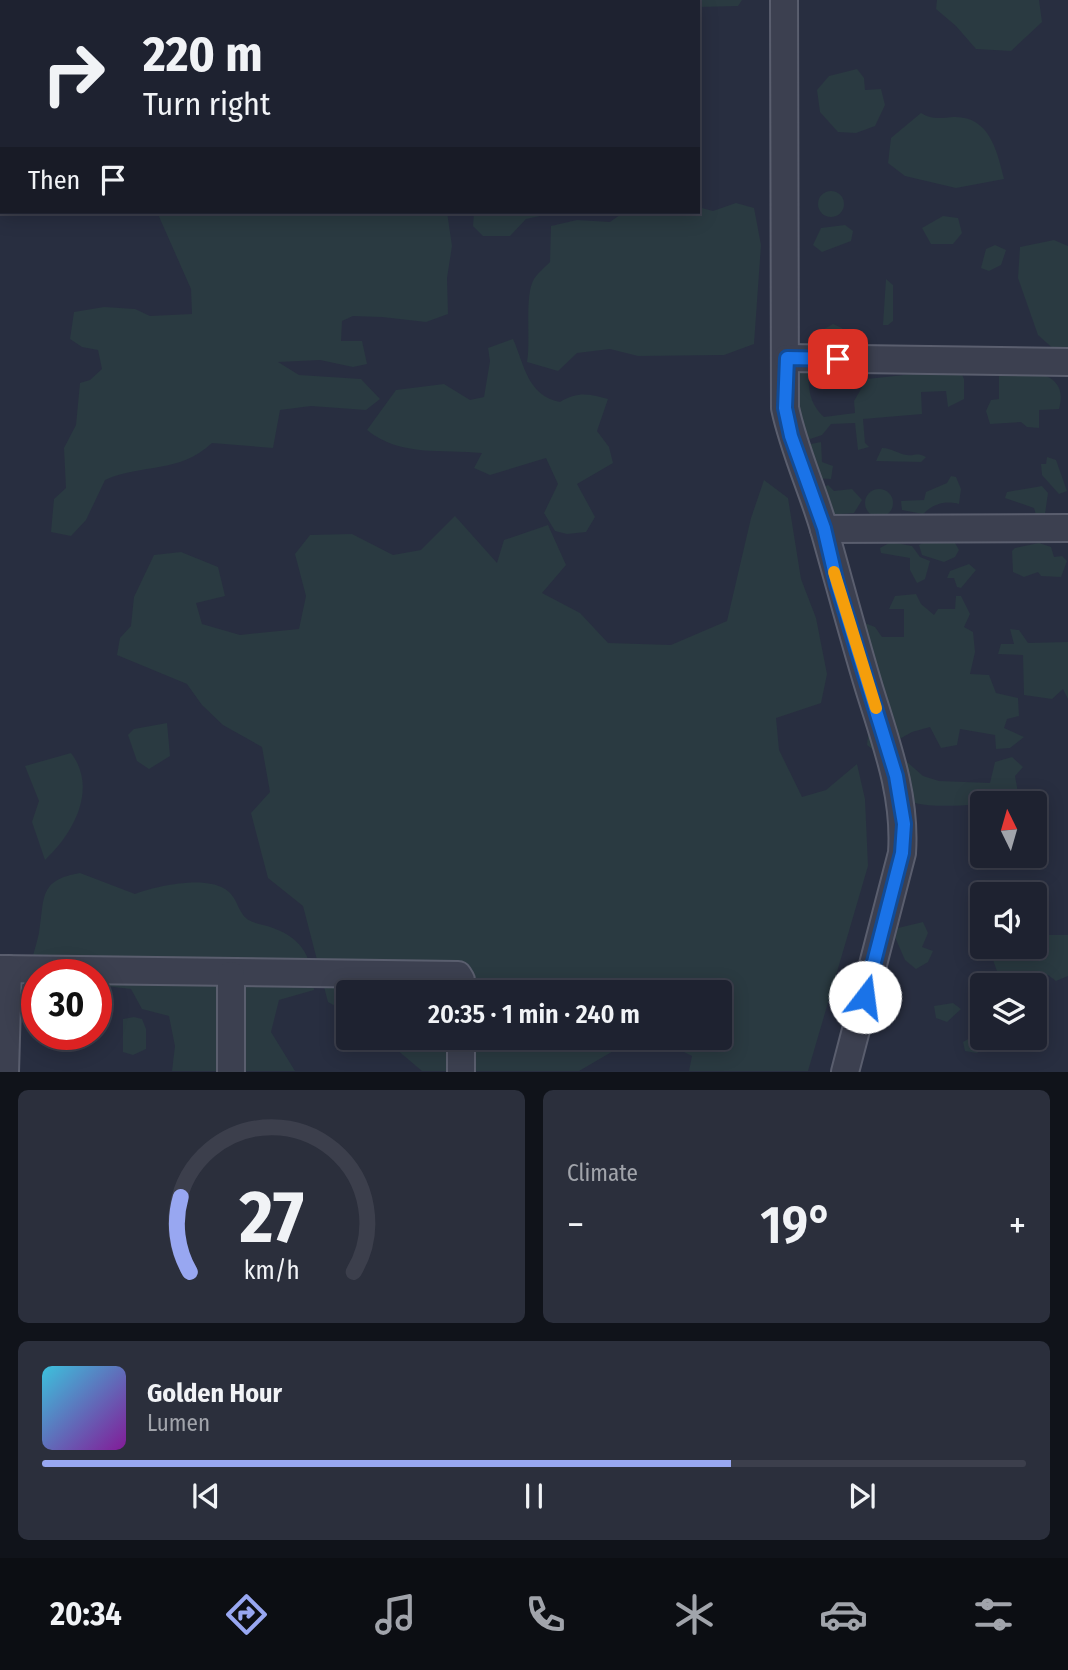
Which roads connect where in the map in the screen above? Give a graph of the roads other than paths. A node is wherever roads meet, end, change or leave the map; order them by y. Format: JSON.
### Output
{"nodes":[{"id":1,"x":784,"y":0,"type":"edge"},
{"id":2,"x":787,"y":358,"type":"junction"},
{"id":3,"x":1068,"y":362,"type":"edge"},
{"id":4,"x":824,"y":528,"type":"junction"},
{"id":5,"x":1068,"y":528,"type":"edge"},
{"id":6,"x":4,"y":969,"type":"edge"},
{"id":7,"x":231,"y":975,"type":"junction"},
{"id":8,"x":459,"y":980,"type":"edge"},
{"id":9,"x":461,"y":1050,"type":"edge"},
{"id":10,"x":5,"y":1072,"type":"edge"},
{"id":11,"x":231,"y":1072,"type":"edge"},
{"id":12,"x":461,"y":1072,"type":"edge"},
{"id":13,"x":845,"y":1072,"type":"edge"}],
"edges":[{"from":1,"to":2,"type":"street"},
{"from":2,"to":3,"type":"street"},
{"from":2,"to":4,"type":"street"},
{"from":4,"to":5,"type":"street"},
{"from":4,"to":13,"type":"street"},
{"from":6,"to":7,"type":"street"},
{"from":6,"to":10,"type":"street"},
{"from":7,"to":8,"type":"street"},
{"from":7,"to":11,"type":"street"},
{"from":9,"to":12,"type":"street"}]}
